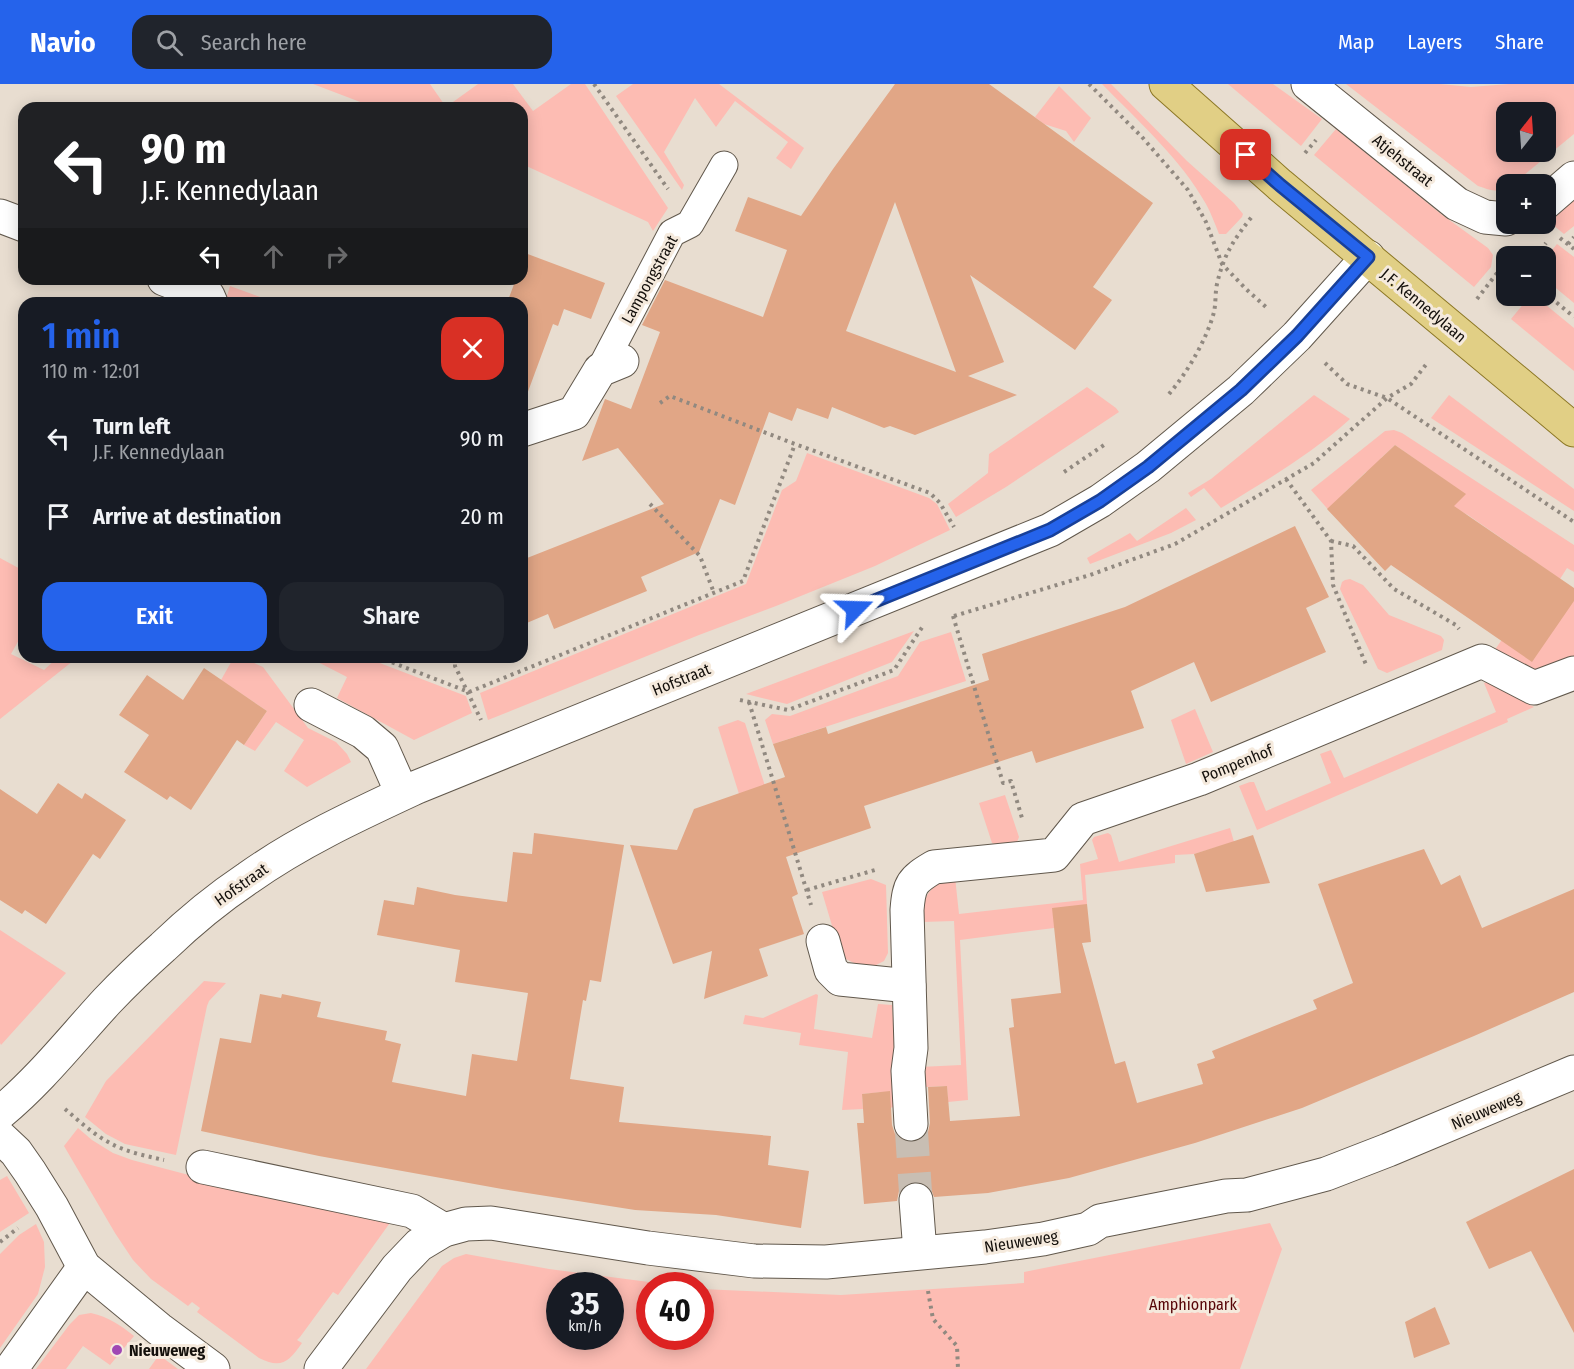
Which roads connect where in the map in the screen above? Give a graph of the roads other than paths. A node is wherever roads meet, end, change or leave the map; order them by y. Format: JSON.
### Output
{"nodes":[{"id":1,"x":1166,"y":84,"type":"edge"},
{"id":2,"x":1308,"y":84,"type":"edge"},
{"id":3,"x":724,"y":165,"type":"dead end"},
{"id":4,"x":1574,"y":178,"type":"edge"},
{"id":5,"x":1556,"y":193,"type":"edge"},
{"id":6,"x":0,"y":216,"type":"edge"},
{"id":7,"x":1496,"y":218,"type":"edge"},
{"id":8,"x":18,"y":223,"type":"edge"},
{"id":9,"x":1368,"y":257,"type":"junction"},
{"id":10,"x":180,"y":285,"type":"edge"},
{"id":11,"x":208,"y":297,"type":"edge"},
{"id":12,"x":611,"y":365,"type":"joint"},
{"id":13,"x":528,"y":428,"type":"edge"},
{"id":14,"x":1574,"y":430,"type":"edge"},
{"id":15,"x":1574,"y":673,"type":"edge"},
{"id":16,"x":311,"y":705,"type":"dead end"},
{"id":17,"x":402,"y":793,"type":"junction"},
{"id":18,"x":823,"y":941,"type":"road end"},
{"id":19,"x":909,"y":986,"type":"junction"},
{"id":20,"x":1574,"y":1072,"type":"edge"},
{"id":21,"x":0,"y":1113,"type":"edge"},
{"id":22,"x":911,"y":1124,"type":"tunnel mouth"},
{"id":23,"x":0,"y":1137,"type":"edge"},
{"id":24,"x":203,"y":1167,"type":"road end"},
{"id":25,"x":916,"y":1200,"type":"tunnel mouth"},
{"id":26,"x":444,"y":1230,"type":"junction"},
{"id":27,"x":920,"y":1252,"type":"junction"},
{"id":28,"x":84,"y":1267,"type":"junction"},
{"id":29,"x":11,"y":1369,"type":"edge"},
{"id":30,"x":213,"y":1369,"type":"edge"},
{"id":31,"x":321,"y":1369,"type":"edge"}],
"edges":[{"from":1,"to":9,"type":"main road","name":"J.F. Kennedylaan"},
{"from":2,"to":7,"type":"street","name":"Atjehstraat"},
{"from":3,"to":12,"type":"lane","name":"Lampongstraat"},
{"from":4,"to":5,"type":"street"},
{"from":6,"to":8,"type":"street"},
{"from":9,"to":14,"type":"main road","name":"J.F. Kennedylaan"},
{"from":9,"to":17,"type":"street","name":"Hofstraat"},
{"from":10,"to":11,"type":"street"},
{"from":12,"to":13,"type":"street","name":"Lampongstraat"},
{"from":15,"to":19,"type":"street","name":"Pompenhof"},
{"from":16,"to":17,"type":"street"},
{"from":17,"to":21,"type":"street","name":"Hofstraat"},
{"from":18,"to":19,"type":"street"},
{"from":19,"to":22,"type":"street"},
{"from":20,"to":27,"type":"street","name":"Nieuweweg"},
{"from":23,"to":28,"type":"street"},
{"from":24,"to":26,"type":"street"},
{"from":25,"to":27,"type":"street"},
{"from":26,"to":27,"type":"street","name":"Nieuweweg"},
{"from":26,"to":31,"type":"street","name":"Nieuweweg"},
{"from":28,"to":29,"type":"street"},
{"from":28,"to":30,"type":"street"}]}
